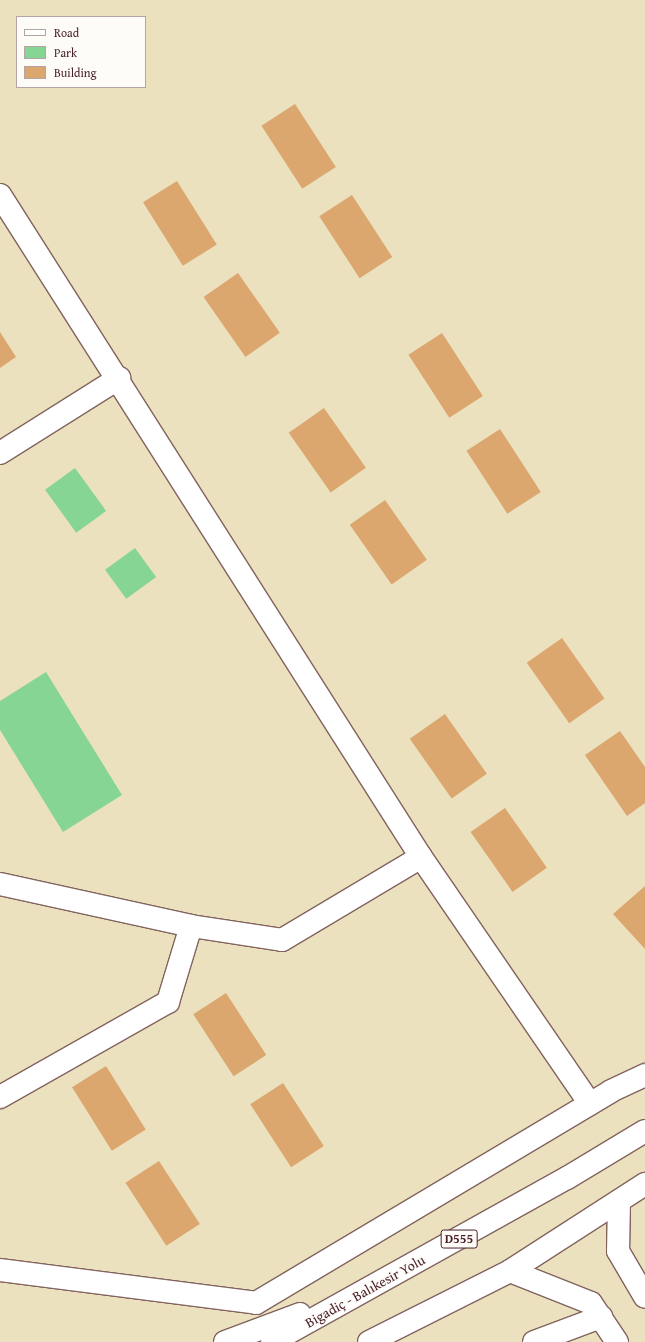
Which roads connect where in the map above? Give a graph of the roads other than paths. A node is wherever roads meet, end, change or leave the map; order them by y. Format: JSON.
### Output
{"nodes":[{"id":1,"x":0,"y":195,"type":"edge"},
{"id":2,"x":119,"y":378,"type":"junction"},
{"id":3,"x":0,"y":453,"type":"edge"},
{"id":4,"x":422,"y":857,"type":"junction"},
{"id":5,"x":0,"y":884,"type":"edge"},
{"id":6,"x":191,"y":926,"type":"junction"},
{"id":7,"x":645,"y":1075,"type":"edge"},
{"id":8,"x":0,"y":1097,"type":"edge"},
{"id":9,"x":590,"y":1104,"type":"junction"},
{"id":10,"x":645,"y":1131,"type":"edge"},
{"id":11,"x":645,"y":1184,"type":"edge"},
{"id":12,"x":619,"y":1201,"type":"junction"},
{"id":13,"x":436,"y":1252,"type":"junction"},
{"id":14,"x":0,"y":1270,"type":"edge"},
{"id":15,"x":510,"y":1271,"type":"junction"},
{"id":16,"x":645,"y":1297,"type":"edge"},
{"id":17,"x":601,"y":1317,"type":"junction"},
{"id":18,"x":616,"y":1341,"type":"edge"},
{"id":19,"x":225,"y":1342,"type":"edge"},
{"id":20,"x":272,"y":1342,"type":"edge"},
{"id":21,"x":369,"y":1342,"type":"edge"},
{"id":22,"x":395,"y":1342,"type":"edge"},
{"id":23,"x":534,"y":1342,"type":"edge"}],
"edges":[{"from":1,"to":2,"type":"main road"},
{"from":2,"to":3,"type":"main road"},
{"from":2,"to":4,"type":"main road"},
{"from":4,"to":6,"type":"main road"},
{"from":4,"to":9,"type":"main road"},
{"from":5,"to":6,"type":"main road"},
{"from":6,"to":8,"type":"main road"},
{"from":7,"to":9,"type":"main road"},
{"from":9,"to":14,"type":"main road"},
{"from":10,"to":13,"type":"main road","name":"Bigadiç - Balıkesir Yolu","number":"D555"},
{"from":11,"to":12,"type":"main road"},
{"from":12,"to":15,"type":"main road"},
{"from":12,"to":16,"type":"main road"},
{"from":13,"to":19,"type":"main road"},
{"from":13,"to":20,"type":"main road","name":"Bigadiç - Balıkesir Yolu","number":"D555"},
{"from":15,"to":17,"type":"main road"},
{"from":15,"to":21,"type":"main road"},
{"from":15,"to":22,"type":"main road"},
{"from":17,"to":18,"type":"main road"},
{"from":17,"to":23,"type":"main road"}]}
